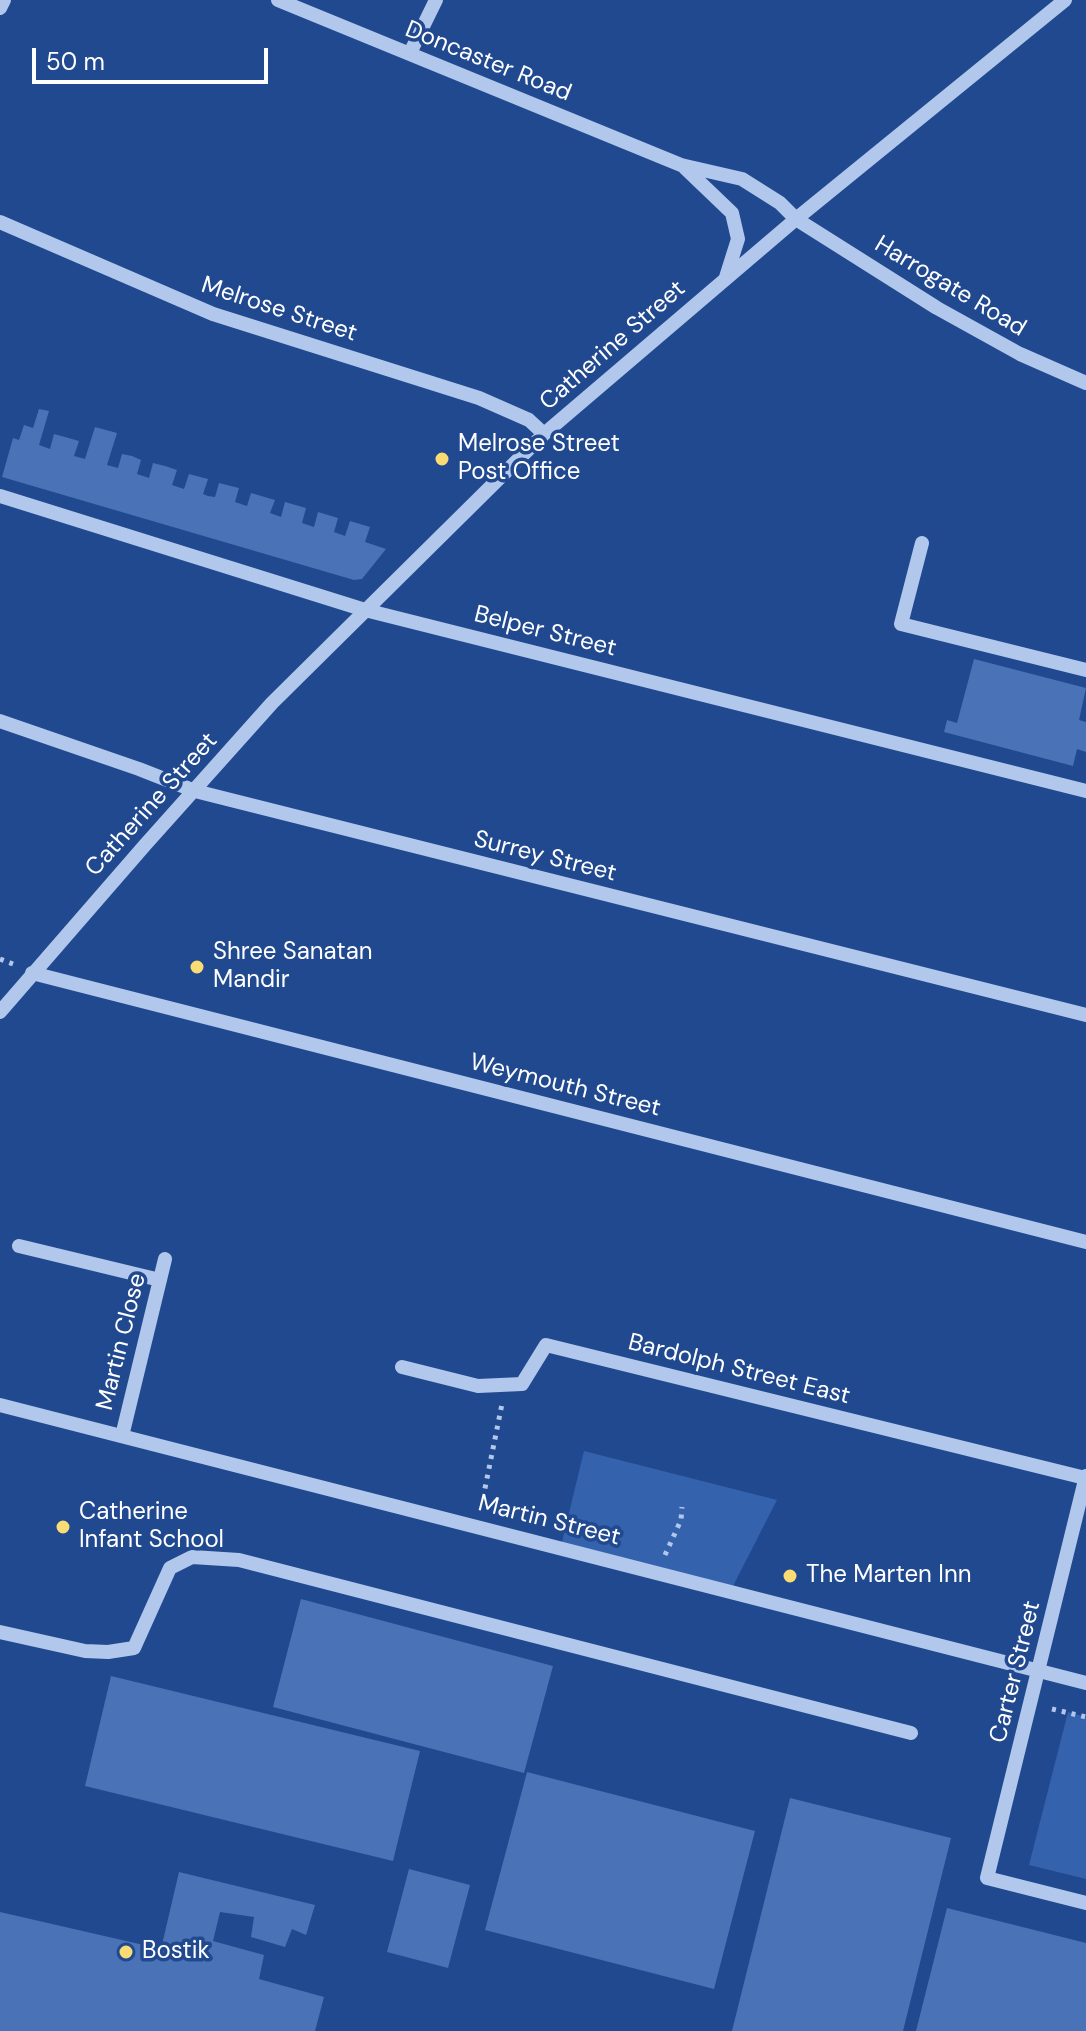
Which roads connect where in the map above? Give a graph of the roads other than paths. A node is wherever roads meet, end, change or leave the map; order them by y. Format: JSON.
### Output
{"nodes":[{"id":1,"x":4,"y":0,"type":"edge"},
{"id":2,"x":278,"y":0,"type":"edge"},
{"id":3,"x":436,"y":0,"type":"edge"},
{"id":4,"x":1065,"y":0,"type":"edge"},
{"id":5,"x":0,"y":8,"type":"edge"},
{"id":6,"x":410,"y":53,"type":"junction"},
{"id":7,"x":681,"y":165,"type":"junction"},
{"id":8,"x":796,"y":219,"type":"junction"},
{"id":9,"x":0,"y":222,"type":"edge"},
{"id":10,"x":726,"y":278,"type":"junction"},
{"id":11,"x":1086,"y":383,"type":"edge"},
{"id":12,"x":544,"y":434,"type":"junction"},
{"id":13,"x":0,"y":496,"type":"edge"},
{"id":14,"x":922,"y":543,"type":"dead end"},
{"id":15,"x":365,"y":610,"type":"junction"},
{"id":16,"x":1086,"y":670,"type":"edge"},
{"id":17,"x":0,"y":721,"type":"edge"},
{"id":18,"x":195,"y":791,"type":"junction"},
{"id":19,"x":1086,"y":791,"type":"edge"},
{"id":20,"x":32,"y":973,"type":"junction"},
{"id":21,"x":0,"y":1012,"type":"edge"},
{"id":22,"x":1086,"y":1015,"type":"edge"},
{"id":23,"x":1086,"y":1242,"type":"edge"},
{"id":24,"x":19,"y":1246,"type":"dead end"},
{"id":25,"x":165,"y":1259,"type":"dead end"},
{"id":26,"x":160,"y":1280,"type":"junction"},
{"id":27,"x":402,"y":1367,"type":"dead end"},
{"id":28,"x":0,"y":1405,"type":"edge"},
{"id":29,"x":122,"y":1436,"type":"junction"},
{"id":30,"x":1086,"y":1477,"type":"edge"},
{"id":31,"x":0,"y":1632,"type":"edge"},
{"id":32,"x":1040,"y":1671,"type":"junction"},
{"id":33,"x":1086,"y":1683,"type":"edge"},
{"id":34,"x":911,"y":1733,"type":"dead end"},
{"id":35,"x":1086,"y":1903,"type":"edge"}],
"edges":[{"from":1,"to":5,"type":"street"},
{"from":2,"to":6,"type":"street","name":"Doncaster Road"},
{"from":3,"to":6,"type":"street"},
{"from":4,"to":8,"type":"street","name":"Catherine Street"},
{"from":6,"to":7,"type":"street","name":"Doncaster Road"},
{"from":7,"to":8,"type":"street","name":"Doncaster Road"},
{"from":7,"to":10,"type":"street","name":"Doncaster Road"},
{"from":8,"to":10,"type":"street","name":"Catherine Street"},
{"from":8,"to":11,"type":"street","name":"Harrogate Road"},
{"from":9,"to":12,"type":"street","name":"Melrose Street"},
{"from":10,"to":12,"type":"street","name":"Catherine Street"},
{"from":12,"to":15,"type":"street","name":"Catherine Street"},
{"from":13,"to":15,"type":"street","name":"Belper Street"},
{"from":14,"to":16,"type":"street"},
{"from":15,"to":18,"type":"street","name":"Catherine Street"},
{"from":15,"to":19,"type":"street","name":"Belper Street"},
{"from":17,"to":18,"type":"street","name":"Surrey Street"},
{"from":18,"to":20,"type":"street","name":"Catherine Street"},
{"from":18,"to":22,"type":"street","name":"Surrey Street"},
{"from":20,"to":21,"type":"street","name":"Catherine Street"},
{"from":20,"to":23,"type":"street","name":"Weymouth Street"},
{"from":24,"to":26,"type":"street"},
{"from":25,"to":26,"type":"street","name":"Martin Close"},
{"from":26,"to":29,"type":"street","name":"Martin Close"},
{"from":27,"to":30,"type":"street","name":"Bardolph Street East"},
{"from":28,"to":29,"type":"street","name":"Martin Street"},
{"from":29,"to":32,"type":"street","name":"Martin Street"},
{"from":30,"to":32,"type":"street","name":"Carter Street"},
{"from":31,"to":34,"type":"street"},
{"from":32,"to":33,"type":"street","name":"Martin Street"},
{"from":32,"to":35,"type":"street","name":"Carter Street"}]}
